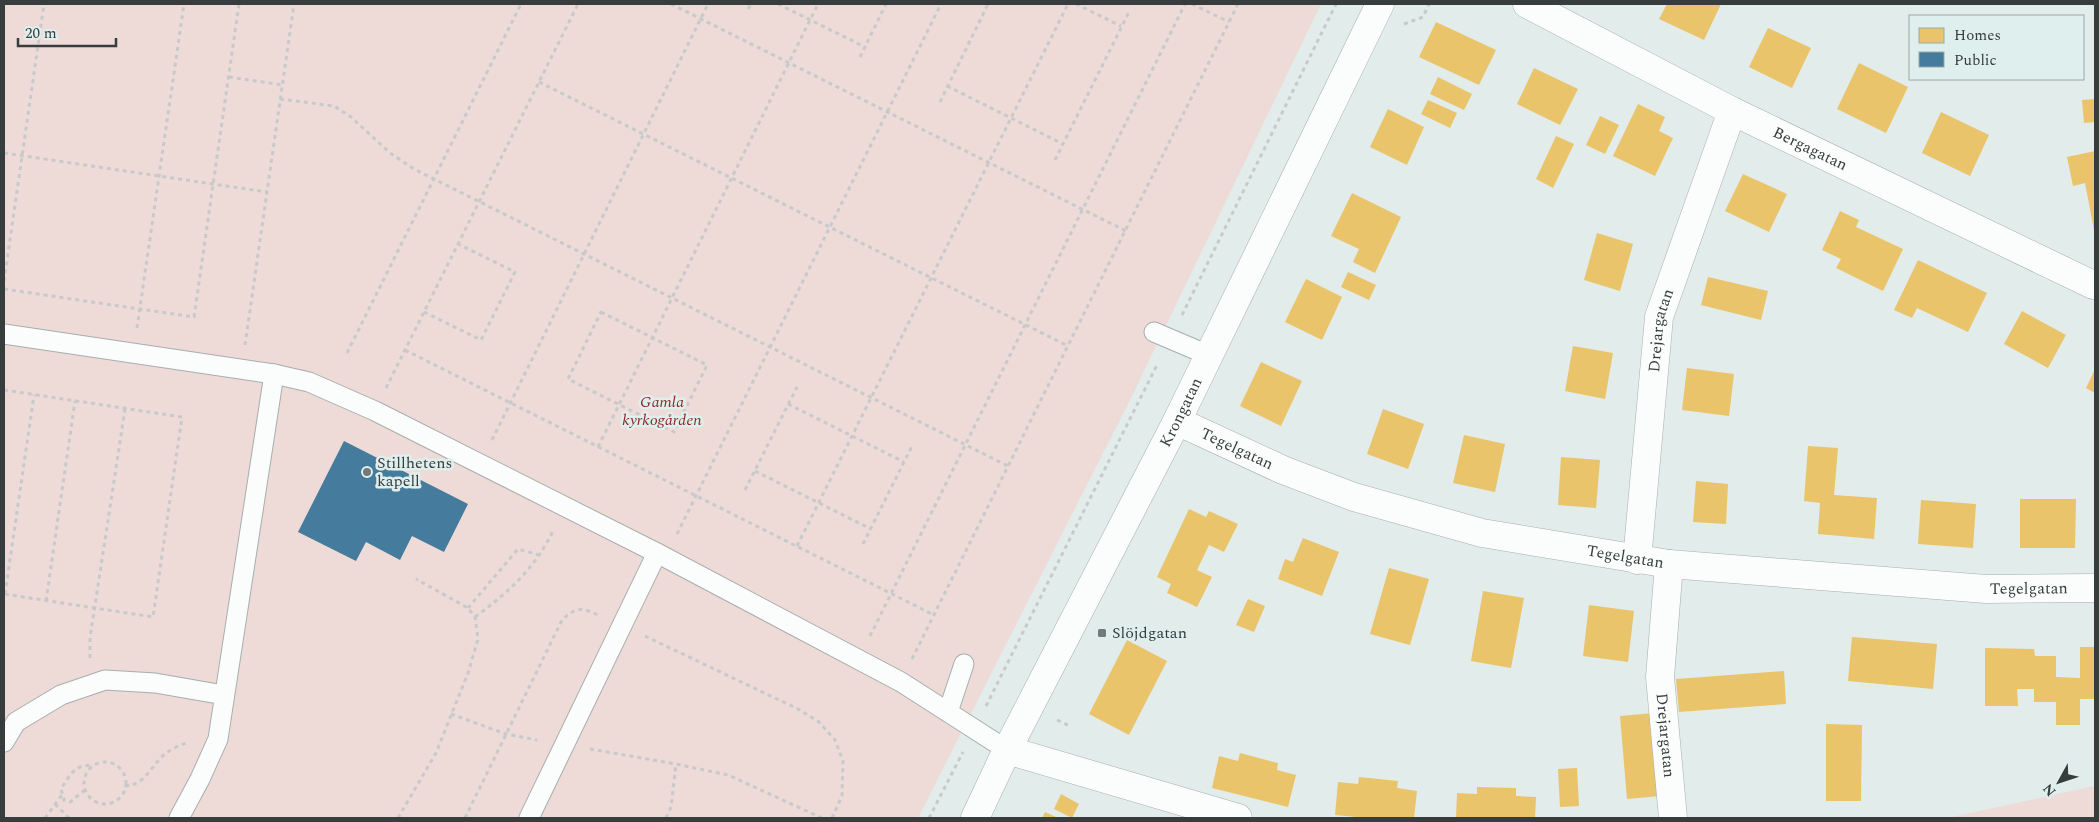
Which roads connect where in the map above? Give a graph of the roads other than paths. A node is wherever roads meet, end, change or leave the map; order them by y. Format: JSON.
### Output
{"nodes":[{"id":1,"x":1380,"y":4,"type":"edge"},
{"id":2,"x":1527,"y":4,"type":"edge"},
{"id":3,"x":1732,"y":111,"type":"junction"},
{"id":4,"x":2095,"y":284,"type":"edge"},
{"id":5,"x":4,"y":334,"type":"edge"},
{"id":6,"x":1162,"y":335,"type":"road end"},
{"id":7,"x":1208,"y":355,"type":"junction"},
{"id":8,"x":274,"y":374,"type":"junction"},
{"id":9,"x":1177,"y":421,"type":"junction"},
{"id":10,"x":661,"y":555,"type":"junction"},
{"id":11,"x":1636,"y":560,"type":"junction"},
{"id":12,"x":1669,"y":564,"type":"junction"},
{"id":13,"x":2095,"y":588,"type":"edge"},
{"id":14,"x":964,"y":664,"type":"dead end"},
{"id":15,"x":224,"y":695,"type":"junction"},
{"id":16,"x":948,"y":712,"type":"junction"},
{"id":17,"x":10,"y":717,"type":"edge"},
{"id":18,"x":4,"y":742,"type":"edge"},
{"id":19,"x":1007,"y":750,"type":"junction"},
{"id":20,"x":179,"y":818,"type":"edge"},
{"id":21,"x":529,"y":818,"type":"edge"},
{"id":22,"x":975,"y":818,"type":"edge"},
{"id":23,"x":1238,"y":818,"type":"edge"},
{"id":24,"x":1674,"y":818,"type":"edge"}],
"edges":[{"from":1,"to":7,"type":"street","name":"Krongatan"},
{"from":2,"to":3,"type":"street","name":"Bergagatan"},
{"from":3,"to":4,"type":"street","name":"Bergagatan"},
{"from":3,"to":11,"type":"street","name":"Drejargatan"},
{"from":5,"to":8,"type":"lane"},
{"from":6,"to":7,"type":"lane"},
{"from":7,"to":9,"type":"street","name":"Krongatan"},
{"from":8,"to":10,"type":"lane"},
{"from":8,"to":15,"type":"lane"},
{"from":9,"to":11,"type":"street","name":"Tegelgatan"},
{"from":9,"to":19,"type":"street","name":"Krongatan"},
{"from":10,"to":16,"type":"lane"},
{"from":10,"to":21,"type":"lane"},
{"from":11,"to":12,"type":"street","name":"Tegelgatan"},
{"from":12,"to":13,"type":"street","name":"Tegelgatan"},
{"from":12,"to":24,"type":"street","name":"Drejargatan"},
{"from":14,"to":16,"type":"lane"},
{"from":15,"to":17,"type":"lane"},
{"from":15,"to":20,"type":"lane"},
{"from":16,"to":19,"type":"lane"},
{"from":17,"to":18,"type":"lane"},
{"from":19,"to":22,"type":"street","name":"Krongatan"},
{"from":19,"to":23,"type":"street"}]}
